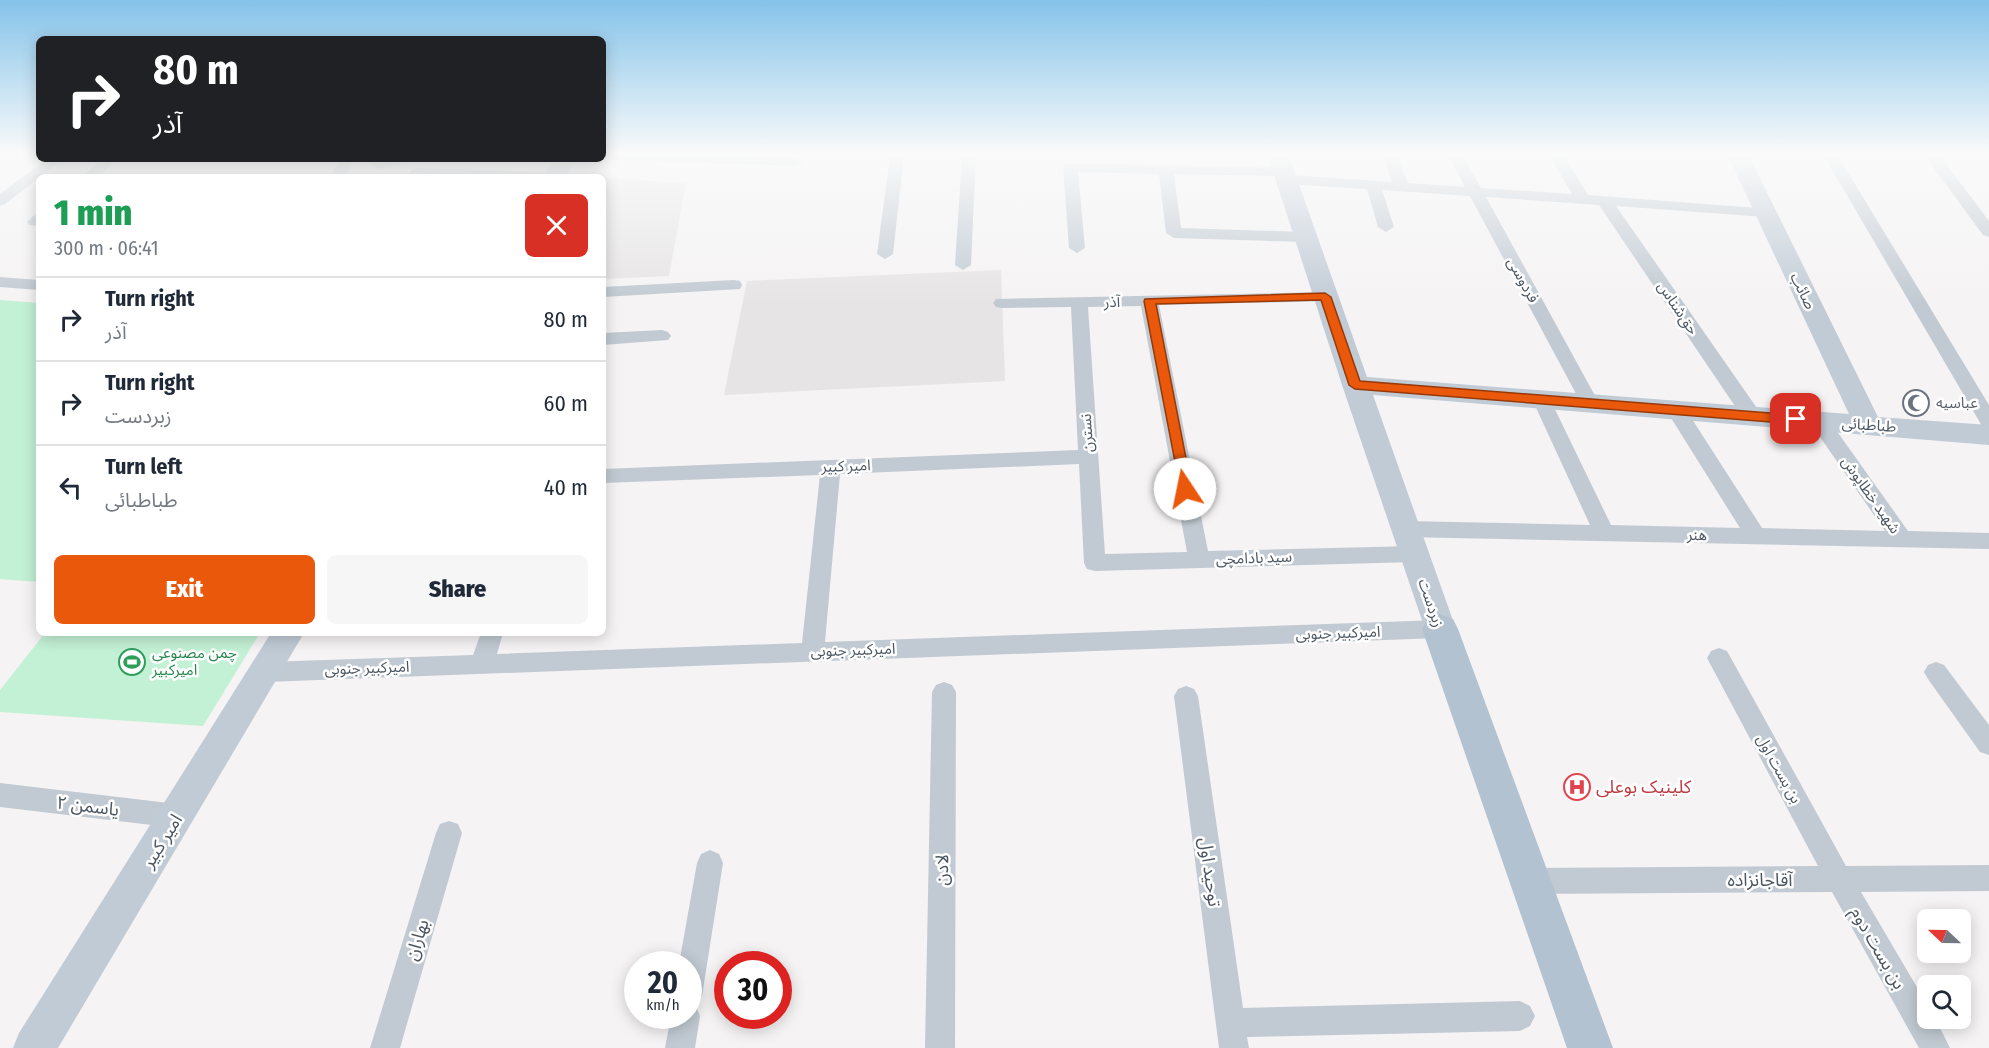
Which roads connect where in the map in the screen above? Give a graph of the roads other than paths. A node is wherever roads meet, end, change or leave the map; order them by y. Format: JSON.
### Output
{"nodes":[{"id":1,"x":891,"y":205,"type":"edge"},
{"id":2,"x":966,"y":205,"type":"edge"},
{"id":3,"x":1073,"y":205,"type":"edge"},
{"id":4,"x":1170,"y":205,"type":"edge"},
{"id":5,"x":1295,"y":205,"type":"edge"},
{"id":6,"x":1379,"y":205,"type":"edge"},
{"id":7,"x":1482,"y":205,"type":"edge"},
{"id":8,"x":1607,"y":205,"type":"edge"},
{"id":9,"x":1661,"y":205,"type":"edge"},
{"id":10,"x":1762,"y":205,"type":"edge"},
{"id":11,"x":1858,"y":205,"type":"edge"},
{"id":12,"x":1969,"y":205,"type":"edge"},
{"id":13,"x":1765,"y":212,"type":"junction"},
{"id":14,"x":1386,"y":227,"type":"dead end"},
{"id":15,"x":1989,"y":232,"type":"edge"},
{"id":16,"x":1306,"y":237,"type":"junction"},
{"id":17,"x":1077,"y":248,"type":"dead end"},
{"id":18,"x":885,"y":254,"type":"dead end"},
{"id":19,"x":963,"y":265,"type":"dead end"},
{"id":20,"x":0,"y":282,"type":"edge"},
{"id":21,"x":36,"y":285,"type":"edge"},
{"id":22,"x":734,"y":285,"type":"dead end"},
{"id":23,"x":606,"y":292,"type":"edge"},
{"id":24,"x":1325,"y":297,"type":"junction"},
{"id":25,"x":1149,"y":301,"type":"junction"},
{"id":26,"x":1002,"y":303,"type":"dead end"},
{"id":27,"x":1079,"y":303,"type":"junction"},
{"id":28,"x":662,"y":336,"type":"dead end"},
{"id":29,"x":606,"y":339,"type":"edge"},
{"id":30,"x":1355,"y":385,"type":"junction"},
{"id":31,"x":1541,"y":399,"type":"junction"},
{"id":32,"x":1590,"y":403,"type":"junction"},
{"id":33,"x":1676,"y":410,"type":"junction"},
{"id":34,"x":1752,"y":416,"type":"junction"},
{"id":35,"x":1819,"y":421,"type":"junction"},
{"id":36,"x":1868,"y":425,"type":"junction"},
{"id":37,"x":1986,"y":434,"type":"edge"},
{"id":38,"x":1088,"y":457,"type":"junction"},
{"id":39,"x":831,"y":467,"type":"junction"},
{"id":40,"x":606,"y":476,"type":"edge"},
{"id":41,"x":1604,"y":533,"type":"junction"},
{"id":42,"x":1756,"y":536,"type":"junction"},
{"id":43,"x":1903,"y":540,"type":"junction"},
{"id":44,"x":1409,"y":541,"type":"junction"},
{"id":45,"x":1989,"y":541,"type":"edge"},
{"id":46,"x":1199,"y":560,"type":"junction"},
{"id":47,"x":1095,"y":563,"type":"joint"},
{"id":48,"x":1440,"y":629,"type":"junction"},
{"id":49,"x":286,"y":636,"type":"edge"},
{"id":50,"x":491,"y":636,"type":"edge"},
{"id":51,"x":813,"y":652,"type":"junction"},
{"id":52,"x":1719,"y":658,"type":"dead end"},
{"id":53,"x":482,"y":664,"type":"junction"},
{"id":54,"x":266,"y":672,"type":"junction"},
{"id":55,"x":1936,"y":672,"type":"dead end"},
{"id":56,"x":944,"y":692,"type":"dead end"},
{"id":57,"x":1185,"y":696,"type":"dead end"},
{"id":58,"x":1989,"y":744,"type":"edge"},
{"id":59,"x":0,"y":795,"type":"edge"},
{"id":60,"x":177,"y":816,"type":"junction"},
{"id":61,"x":448,"y":833,"type":"dead end"},
{"id":62,"x":710,"y":863,"type":"dead end"},
{"id":63,"x":1989,"y":878,"type":"edge"},
{"id":64,"x":1839,"y":879,"type":"junction"},
{"id":65,"x":1531,"y":881,"type":"junction"},
{"id":66,"x":695,"y":951,"type":"edge"},
{"id":67,"x":1520,"y":1016,"type":"dead end"},
{"id":68,"x":683,"y":1029,"type":"edge"},
{"id":69,"x":1232,"y":1035,"type":"edge"},
{"id":70,"x":34,"y":1048,"type":"edge"},
{"id":71,"x":385,"y":1048,"type":"edge"},
{"id":72,"x":680,"y":1048,"type":"edge"},
{"id":73,"x":940,"y":1048,"type":"edge"},
{"id":74,"x":1590,"y":1048,"type":"edge"},
{"id":75,"x":1935,"y":1048,"type":"edge"}],
"edges":[{"from":1,"to":18,"type":"street"},
{"from":2,"to":19,"type":"street"},
{"from":3,"to":17,"type":"street"},
{"from":4,"to":16,"type":"street"},
{"from":5,"to":16,"type":"main road","name":"زبردست"},
{"from":6,"to":14,"type":"street"},
{"from":7,"to":32,"type":"street","name":"فردوسی"},
{"from":8,"to":34,"type":"street","name":"حق‌شناس"},
{"from":9,"to":13,"type":"street"},
{"from":10,"to":13,"type":"main road","name":"صائب"},
{"from":11,"to":37,"type":"street"},
{"from":12,"to":15,"type":"street"},
{"from":13,"to":36,"type":"main road","name":"صائب"},
{"from":16,"to":24,"type":"main road","name":"زبردست"},
{"from":20,"to":21,"type":"street"},
{"from":22,"to":23,"type":"street"},
{"from":24,"to":25,"type":"street","name":"آذر"},
{"from":24,"to":30,"type":"main road","name":"زبردست"},
{"from":25,"to":27,"type":"street","name":"آذر"},
{"from":25,"to":46,"type":"street"},
{"from":26,"to":27,"type":"street","name":"آذر"},
{"from":27,"to":38,"type":"street","name":"نسترن"},
{"from":28,"to":29,"type":"street"},
{"from":30,"to":31,"type":"main road","name":"طباطبائی"},
{"from":30,"to":44,"type":"main road","name":"زبردست"},
{"from":31,"to":32,"type":"main road","name":"طباطبائی"},
{"from":31,"to":41,"type":"street"},
{"from":32,"to":33,"type":"main road","name":"طباطبائی"},
{"from":33,"to":34,"type":"main road","name":"طباطبائی"},
{"from":33,"to":42,"type":"street"},
{"from":34,"to":35,"type":"main road","name":"طباطبائی"},
{"from":35,"to":36,"type":"main road","name":"طباطبائی"},
{"from":35,"to":43,"type":"street","name":"شهید خطاپوش"},
{"from":36,"to":37,"type":"main road","name":"طباطبائی"},
{"from":38,"to":39,"type":"street","name":"امیر کبیر"},
{"from":38,"to":47,"type":"street","name":"نسترن"},
{"from":39,"to":40,"type":"street","name":"امیر کبیر"},
{"from":39,"to":51,"type":"street"},
{"from":41,"to":42,"type":"street","name":"هنر"},
{"from":41,"to":44,"type":"street","name":"هنر"},
{"from":42,"to":43,"type":"street","name":"هنر"},
{"from":43,"to":45,"type":"street","name":"هنر"},
{"from":44,"to":46,"type":"street","name":"سید بادامچی"},
{"from":44,"to":48,"type":"main road","name":"زبردست"},
{"from":46,"to":47,"type":"street","name":"سید بادامچی"},
{"from":48,"to":51,"type":"street","name":"امیرکبیر جنوبی"},
{"from":48,"to":65,"type":"main road","name":"زبردست"},
{"from":49,"to":54,"type":"main road","name":"امیر کبیر"},
{"from":50,"to":53,"type":"street"},
{"from":51,"to":53,"type":"street","name":"امیرکبیر جنوبی"},
{"from":52,"to":64,"type":"street","name":"بن بست اول"},
{"from":53,"to":54,"type":"street","name":"امیرکبیر جنوبی"},
{"from":54,"to":60,"type":"main road","name":"امیر کبیر"},
{"from":55,"to":58,"type":"street"},
{"from":56,"to":73,"type":"street","name":"لادن"},
{"from":57,"to":69,"type":"street","name":"توحید اول"},
{"from":59,"to":60,"type":"street","name":"یاسمن ۲"},
{"from":60,"to":70,"type":"main road","name":"امیر کبیر"},
{"from":61,"to":71,"type":"street","name":"بهاران"},
{"from":62,"to":66,"type":"street"},
{"from":63,"to":64,"type":"street","name":"آقاجانزاده"},
{"from":64,"to":65,"type":"street","name":"آقاجانزاده"},
{"from":64,"to":75,"type":"street","name":"بن بست دوم"},
{"from":65,"to":74,"type":"main road","name":"زبردست"},
{"from":67,"to":69,"type":"street"},
{"from":68,"to":72,"type":"street"}]}
